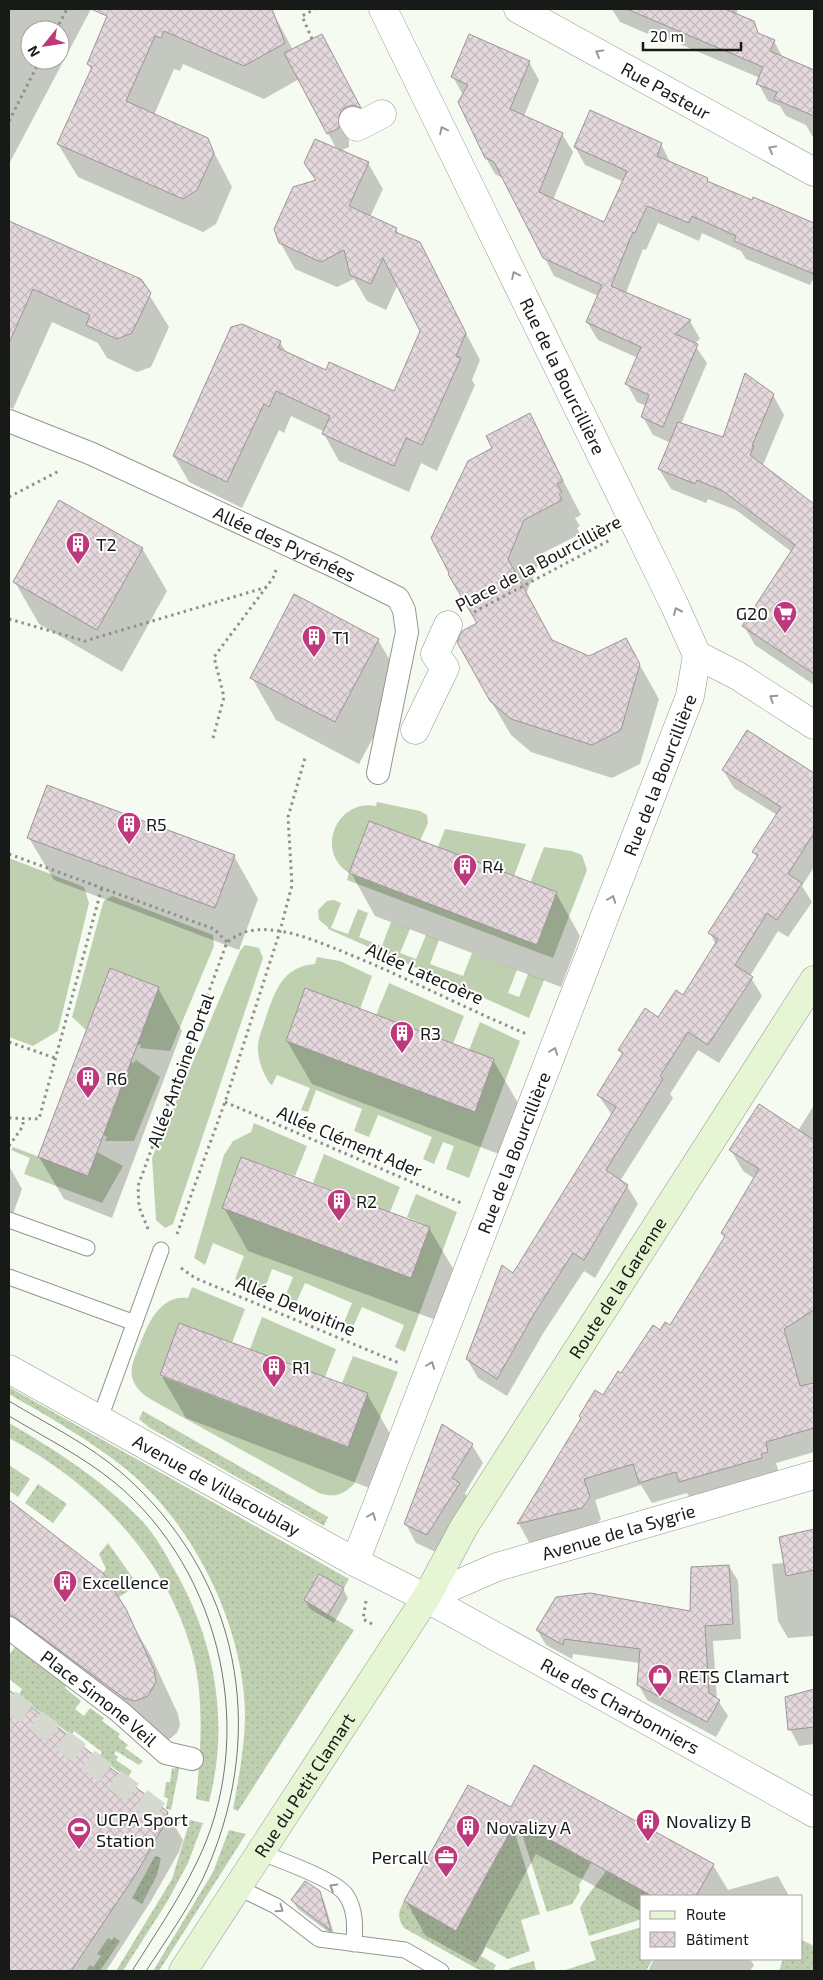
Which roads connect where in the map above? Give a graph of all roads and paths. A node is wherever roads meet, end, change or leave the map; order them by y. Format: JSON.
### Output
{"nodes":[{"id":1,"x":315,"y":9,"type":"edge"},
{"id":2,"x":383,"y":9,"type":"edge"},
{"id":3,"x":518,"y":9,"type":"edge"},
{"id":4,"x":312,"y":39,"type":"dead end"},
{"id":5,"x":35,"y":70,"type":"edge"},
{"id":6,"x":382,"y":114,"type":"dead end"},
{"id":7,"x":9,"y":121,"type":"edge"},
{"id":8,"x":354,"y":121,"type":"dead end"},
{"id":9,"x":814,"y":172,"type":"edge"},
{"id":10,"x":9,"y":421,"type":"edge"},
{"id":11,"x":92,"y":454,"type":"junction"},
{"id":12,"x":9,"y":498,"type":"edge"},
{"id":13,"x":637,"y":526,"type":"junction"},
{"id":14,"x":285,"y":543,"type":"junction"},
{"id":15,"x":266,"y":587,"type":"junction"},
{"id":16,"x":9,"y":619,"type":"edge"},
{"id":17,"x":448,"y":625,"type":"joint"},
{"id":18,"x":696,"y":655,"type":"junction"},
{"id":19,"x":814,"y":725,"type":"edge"},
{"id":20,"x":415,"y":730,"type":"dead end"},
{"id":21,"x":213,"y":738,"type":"dead end"},
{"id":22,"x":304,"y":758,"type":"dead end"},
{"id":23,"x":378,"y":772,"type":"dead end"},
{"id":24,"x":9,"y":854,"type":"edge"},
{"id":25,"x":102,"y":887,"type":"junction"},
{"id":26,"x":280,"y":931,"type":"junction"},
{"id":27,"x":227,"y":942,"type":"junction"},
{"id":28,"x":814,"y":980,"type":"edge"},
{"id":29,"x":9,"y":1042,"type":"edge"},
{"id":30,"x":557,"y":1043,"type":"junction"},
{"id":31,"x":56,"y":1058,"type":"junction"},
{"id":32,"x":225,"y":1102,"type":"junction"},
{"id":33,"x":9,"y":1118,"type":"edge"},
{"id":34,"x":23,"y":1118,"type":"junction"},
{"id":35,"x":9,"y":1146,"type":"edge"},
{"id":36,"x":464,"y":1205,"type":"dead end"},
{"id":37,"x":9,"y":1220,"type":"edge"},
{"id":38,"x":87,"y":1248,"type":"dead end"},
{"id":39,"x":161,"y":1250,"type":"junction"},
{"id":40,"x":9,"y":1277,"type":"edge"},
{"id":41,"x":135,"y":1324,"type":"junction"},
{"id":42,"x":9,"y":1369,"type":"edge"},
{"id":43,"x":427,"y":1375,"type":"junction"},
{"id":44,"x":100,"y":1421,"type":"junction"},
{"id":45,"x":814,"y":1475,"type":"edge"},
{"id":46,"x":354,"y":1562,"type":"junction"},
{"id":47,"x":426,"y":1598,"type":"junction"},
{"id":48,"x":9,"y":1628,"type":"edge"},
{"id":49,"x":192,"y":1759,"type":"dead end"},
{"id":50,"x":814,"y":1813,"type":"edge"},
{"id":51,"x":166,"y":1818,"type":"tunnel mouth"},
{"id":52,"x":179,"y":1824,"type":"dead end"},
{"id":53,"x":259,"y":1852,"type":"junction"},
{"id":54,"x":237,"y":1886,"type":"junction"},
{"id":55,"x":354,"y":1944,"type":"junction"},
{"id":56,"x":183,"y":1971,"type":"edge"},
{"id":57,"x":441,"y":1971,"type":"edge"}],
"edges":[{"from":1,"to":4,"type":"path"},
{"from":13,"to":2,"type":"street","name":"Rue de la Bourcillière","one_way":true},
{"from":9,"to":3,"type":"street","name":"Rue Pasteur","one_way":true},
{"from":5,"to":7,"type":"path"},
{"from":6,"to":8,"type":"street"},
{"from":10,"to":11,"type":"street","name":"Allée des Pyrénées"},
{"from":11,"to":12,"type":"path"},
{"from":11,"to":14,"type":"street","name":"Allée des Pyrénées"},
{"from":13,"to":17,"type":"path","name":"Place de la Bourcillière"},
{"from":18,"to":13,"type":"street","name":"Rue de la Bourcillière","one_way":true},
{"from":14,"to":15,"type":"path"},
{"from":14,"to":23,"type":"street","name":"Allée des Pyrénées"},
{"from":15,"to":16,"type":"path"},
{"from":15,"to":21,"type":"path"},
{"from":17,"to":20,"type":"street"},
{"from":19,"to":18,"type":"street","one_way":true},
{"from":30,"to":18,"type":"street","name":"Rue de la Bourcillière","one_way":true},
{"from":22,"to":26,"type":"path"},
{"from":24,"to":25,"type":"path"},
{"from":25,"to":27,"type":"path"},
{"from":25,"to":31,"type":"path"},
{"from":26,"to":27,"type":"path"},
{"from":26,"to":30,"type":"path","name":"Allée Latecoère"},
{"from":26,"to":32,"type":"path"},
{"from":27,"to":39,"type":"path","name":"Allée Antoine Portal"},
{"from":28,"to":47,"type":"main road","name":"Route de la Garenne"},
{"from":29,"to":31,"type":"path"},
{"from":43,"to":30,"type":"street","name":"Rue de la Bourcillière","one_way":true},
{"from":31,"to":34,"type":"path"},
{"from":32,"to":36,"type":"path","name":"Allée Clément Ader"},
{"from":32,"to":39,"type":"path"},
{"from":33,"to":34,"type":"path"},
{"from":34,"to":35,"type":"path"},
{"from":37,"to":38,"type":"lane"},
{"from":39,"to":41,"type":"lane"},
{"from":39,"to":43,"type":"path","name":"Allée Dewoitine"},
{"from":40,"to":41,"type":"lane"},
{"from":41,"to":44,"type":"lane"},
{"from":42,"to":44,"type":"street","name":"Avenue de Villacoublay"},
{"from":46,"to":43,"type":"street","name":"Rue de la Bourcillière","one_way":true},
{"from":44,"to":46,"type":"street","name":"Avenue de Villacoublay"},
{"from":45,"to":47,"type":"street","name":"Avenue de la Sygrie"},
{"from":46,"to":47,"type":"street","name":"Avenue de Villacoublay"},
{"from":47,"to":50,"type":"street","name":"Rue des Charbonniers"},
{"from":47,"to":53,"type":"main road","name":"Rue du Petit Clamart"},
{"from":48,"to":49,"type":"street","name":"Place Simone Veil"},
{"from":51,"to":52,"type":"path"},
{"from":53,"to":54,"type":"main road","name":"Rue du Petit Clamart"},
{"from":55,"to":53,"type":"lane","one_way":true},
{"from":54,"to":55,"type":"lane","one_way":true},
{"from":54,"to":56,"type":"main road","name":"Rue du Petit Clamart"},
{"from":55,"to":57,"type":"lane"}]}
